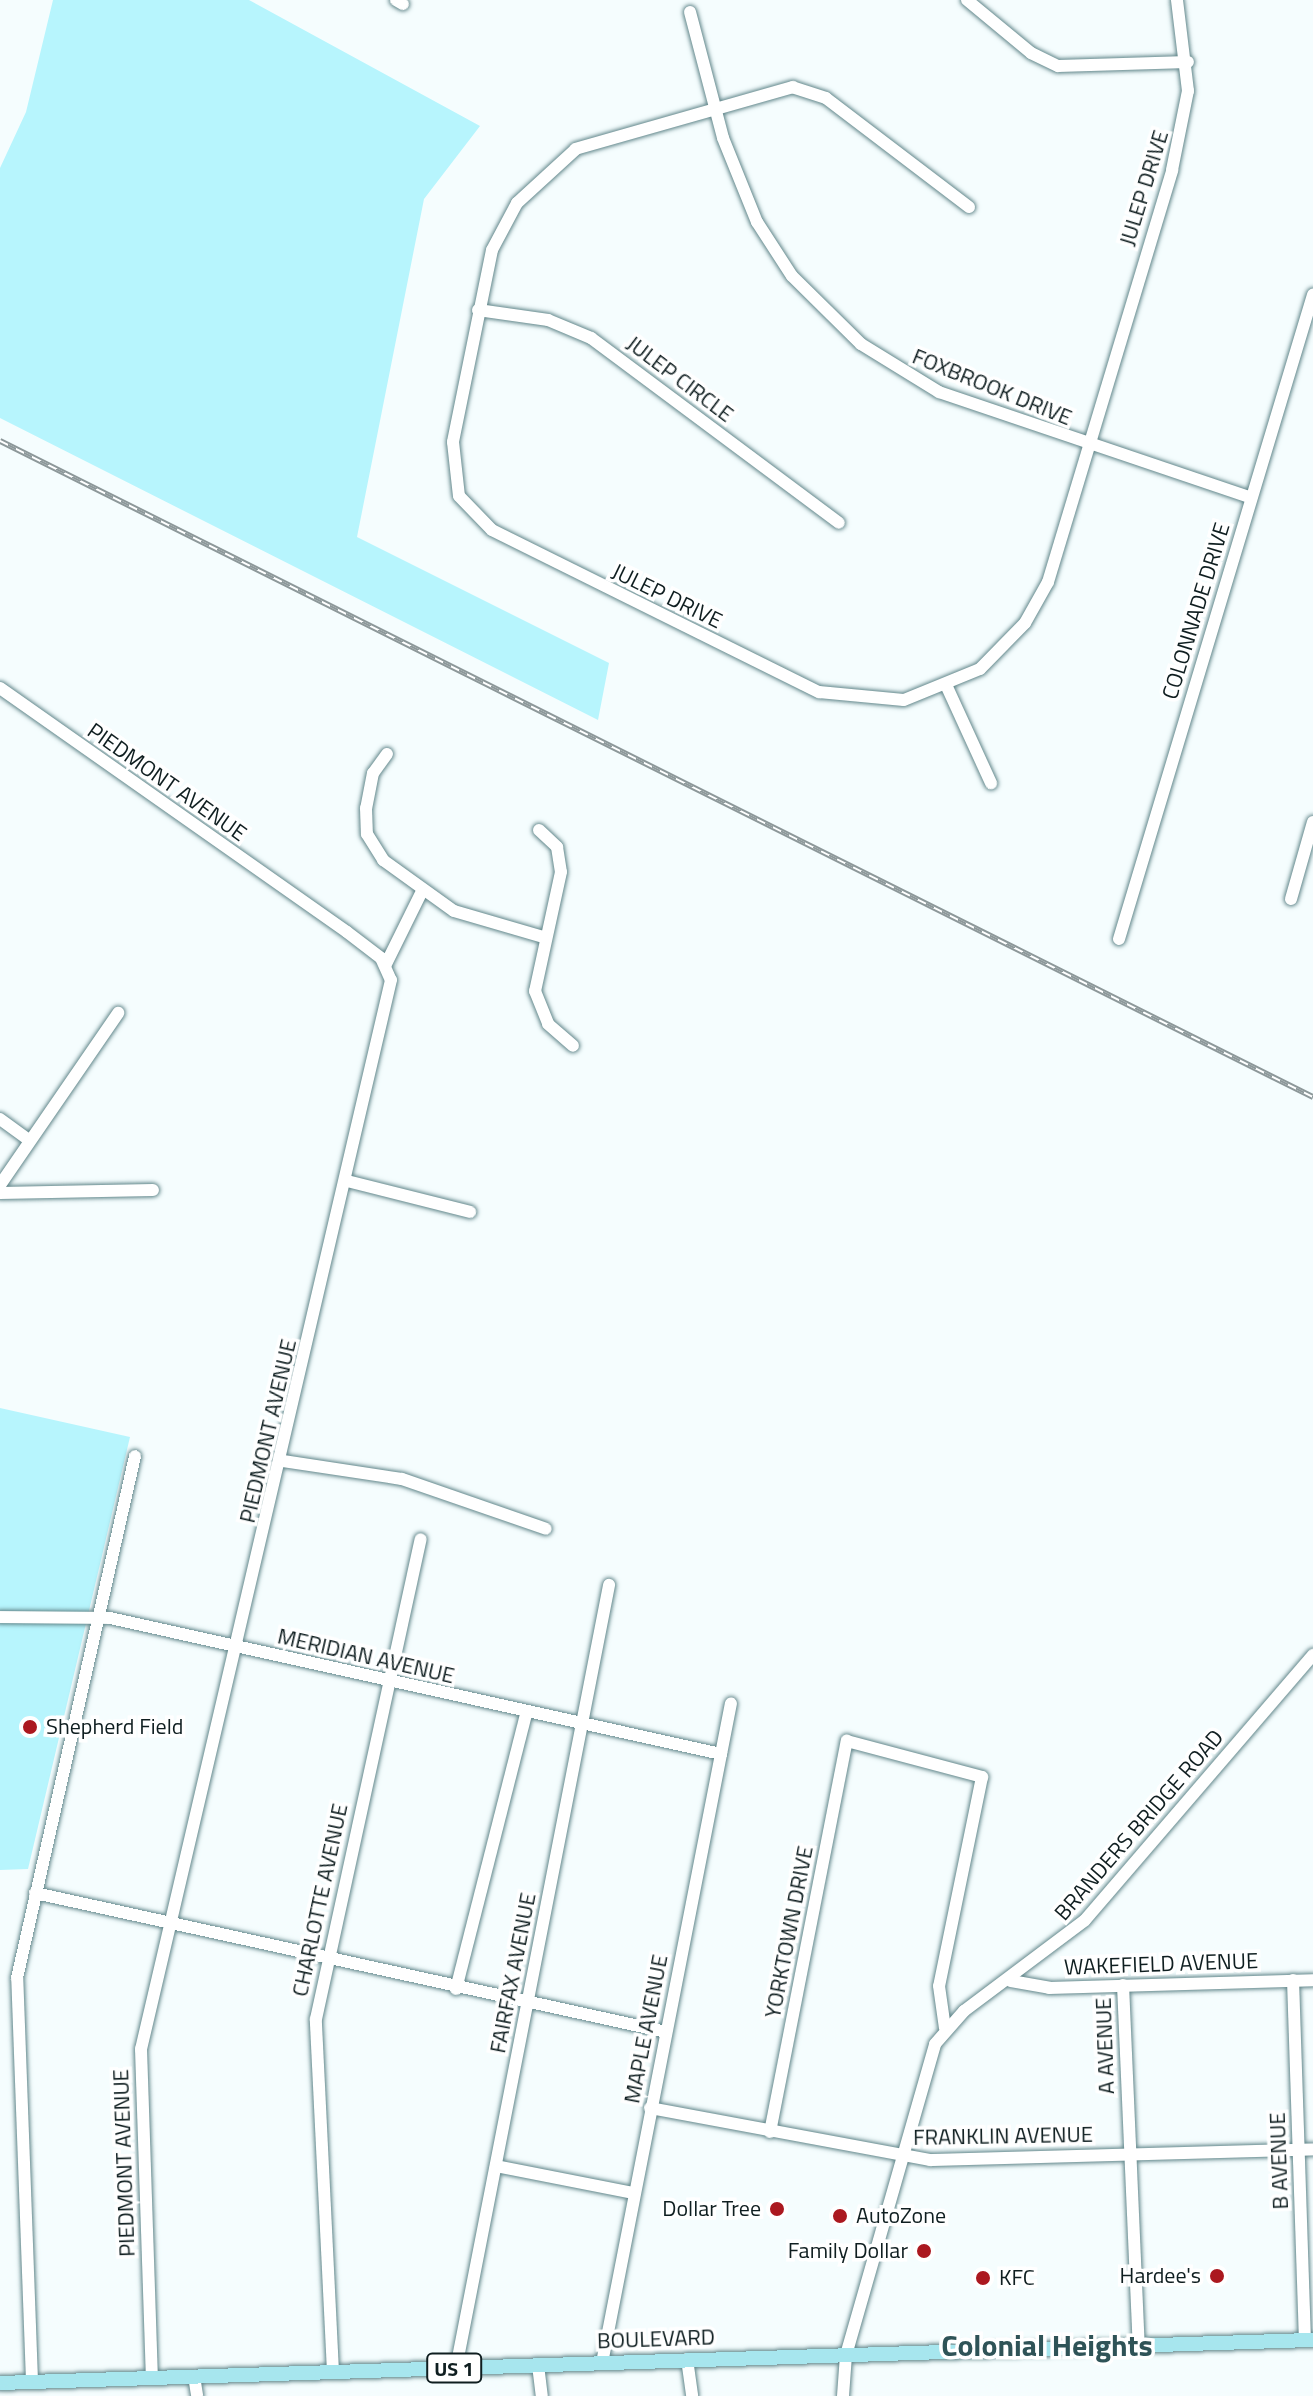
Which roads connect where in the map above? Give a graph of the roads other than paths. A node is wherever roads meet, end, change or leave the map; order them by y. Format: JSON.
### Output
{"nodes":[{"id":1,"x":967,"y":0,"type":"edge"},
{"id":2,"x":1177,"y":0,"type":"edge"},
{"id":3,"x":690,"y":12,"type":"dead end"},
{"id":4,"x":1188,"y":62,"type":"junction"},
{"id":5,"x":713,"y":105,"type":"junction"},
{"id":6,"x":969,"y":207,"type":"dead end"},
{"id":7,"x":1313,"y":295,"type":"edge"},
{"id":8,"x":478,"y":310,"type":"junction"},
{"id":9,"x":1089,"y":446,"type":"junction"},
{"id":10,"x":1250,"y":497,"type":"junction"},
{"id":11,"x":839,"y":523,"type":"dead end"},
{"id":12,"x":947,"y":687,"type":"junction"},
{"id":13,"x":0,"y":688,"type":"edge"},
{"id":14,"x":387,"y":754,"type":"dead end"},
{"id":15,"x":991,"y":783,"type":"dead end"},
{"id":16,"x":1313,"y":822,"type":"edge"},
{"id":17,"x":539,"y":830,"type":"dead end"},
{"id":18,"x":422,"y":891,"type":"junction"},
{"id":19,"x":1291,"y":899,"type":"dead end"},
{"id":20,"x":543,"y":937,"type":"junction"},
{"id":21,"x":1119,"y":939,"type":"dead end"},
{"id":22,"x":386,"y":964,"type":"junction"},
{"id":23,"x":118,"y":1013,"type":"dead end"},
{"id":24,"x":573,"y":1046,"type":"dead end"},
{"id":25,"x":0,"y":1119,"type":"edge"},
{"id":26,"x":28,"y":1139,"type":"junction"},
{"id":27,"x":347,"y":1181,"type":"junction"},
{"id":28,"x":0,"y":1185,"type":"edge"},
{"id":29,"x":153,"y":1190,"type":"dead end"},
{"id":30,"x":0,"y":1193,"type":"edge"},
{"id":31,"x":470,"y":1212,"type":"dead end"},
{"id":32,"x":135,"y":1456,"type":"dead end"},
{"id":33,"x":283,"y":1461,"type":"junction"},
{"id":34,"x":546,"y":1529,"type":"dead end"},
{"id":35,"x":421,"y":1539,"type":"dead end"},
{"id":36,"x":609,"y":1585,"type":"dead end"},
{"id":37,"x":94,"y":1616,"type":"junction"},
{"id":38,"x":0,"y":1617,"type":"edge"},
{"id":39,"x":236,"y":1647,"type":"junction"},
{"id":40,"x":1313,"y":1655,"type":"edge"},
{"id":41,"x":388,"y":1683,"type":"junction"},
{"id":42,"x":731,"y":1703,"type":"dead end"},
{"id":43,"x":526,"y":1714,"type":"junction"},
{"id":44,"x":582,"y":1725,"type":"junction"},
{"id":45,"x":721,"y":1754,"type":"junction"},
{"id":46,"x":35,"y":1893,"type":"junction"},
{"id":47,"x":169,"y":1924,"type":"junction"},
{"id":48,"x":324,"y":1960,"type":"junction"},
{"id":49,"x":1293,"y":1980,"type":"junction"},
{"id":50,"x":1313,"y":1980,"type":"edge"},
{"id":51,"x":1011,"y":1981,"type":"junction"},
{"id":52,"x":1123,"y":1985,"type":"junction"},
{"id":53,"x":456,"y":1989,"type":"junction"},
{"id":54,"x":527,"y":2003,"type":"junction"},
{"id":55,"x":945,"y":2028,"type":"junction"},
{"id":56,"x":666,"y":2032,"type":"junction"},
{"id":57,"x":650,"y":2108,"type":"junction"},
{"id":58,"x":770,"y":2132,"type":"junction"},
{"id":59,"x":1298,"y":2149,"type":"junction"},
{"id":60,"x":1313,"y":2149,"type":"edge"},
{"id":61,"x":1129,"y":2155,"type":"junction"},
{"id":62,"x":902,"y":2158,"type":"junction"},
{"id":63,"x":496,"y":2166,"type":"junction"},
{"id":64,"x":634,"y":2193,"type":"junction"},
{"id":65,"x":1309,"y":2340,"type":"edge"},
{"id":66,"x":1139,"y":2345,"type":"junction"},
{"id":67,"x":846,"y":2355,"type":"junction"},
{"id":68,"x":687,"y":2359,"type":"junction"},
{"id":69,"x":602,"y":2363,"type":"junction"},
{"id":70,"x":538,"y":2365,"type":"junction"},
{"id":71,"x":456,"y":2368,"type":"junction"},
{"id":72,"x":333,"y":2372,"type":"junction"},
{"id":73,"x":194,"y":2376,"type":"junction"},
{"id":74,"x":152,"y":2377,"type":"junction"},
{"id":75,"x":0,"y":2383,"type":"edge"},
{"id":76,"x":34,"y":2389,"type":"edge"},
{"id":77,"x":197,"y":2396,"type":"edge"},
{"id":78,"x":542,"y":2396,"type":"edge"},
{"id":79,"x":692,"y":2396,"type":"edge"},
{"id":80,"x":843,"y":2396,"type":"edge"}],
"edges":[{"from":1,"to":4,"type":"street"},
{"from":2,"to":4,"type":"street","name":"JULEP DRIVE"},
{"from":3,"to":5,"type":"street","name":"FOXBROOK DRIVE"},
{"from":4,"to":9,"type":"street","name":"JULEP DRIVE"},
{"from":5,"to":6,"type":"street","name":"JULEP DRIVE"},
{"from":5,"to":8,"type":"street","name":"JULEP DRIVE"},
{"from":5,"to":9,"type":"street","name":"FOXBROOK DRIVE"},
{"from":7,"to":10,"type":"street","name":"COLONNADE DRIVE"},
{"from":8,"to":11,"type":"street","name":"JULEP CIRCLE"},
{"from":8,"to":12,"type":"street","name":"JULEP DRIVE"},
{"from":9,"to":10,"type":"street","name":"FOXBROOK DRIVE"},
{"from":9,"to":12,"type":"street","name":"JULEP DRIVE"},
{"from":10,"to":21,"type":"street","name":"COLONNADE DRIVE"},
{"from":12,"to":15,"type":"street"},
{"from":13,"to":22,"type":"street","name":"PIEDMONT AVENUE"},
{"from":14,"to":18,"type":"street"},
{"from":16,"to":19,"type":"street"},
{"from":17,"to":20,"type":"street"},
{"from":18,"to":20,"type":"street"},
{"from":18,"to":22,"type":"street"},
{"from":20,"to":24,"type":"street"},
{"from":22,"to":27,"type":"street","name":"PIEDMONT AVENUE"},
{"from":23,"to":26,"type":"street"},
{"from":25,"to":26,"type":"street"},
{"from":26,"to":28,"type":"street"},
{"from":27,"to":31,"type":"street"},
{"from":27,"to":33,"type":"street","name":"PIEDMONT AVENUE"},
{"from":29,"to":30,"type":"street"},
{"from":32,"to":37,"type":"street"},
{"from":33,"to":34,"type":"street"},
{"from":33,"to":39,"type":"street","name":"PIEDMONT AVENUE"},
{"from":35,"to":41,"type":"street","name":"CHARLOTTE AVENUE"},
{"from":36,"to":44,"type":"street","name":"FAIRFAX AVENUE"},
{"from":37,"to":38,"type":"street","name":"MERIDIAN AVENUE"},
{"from":37,"to":39,"type":"street","name":"MERIDIAN AVENUE"},
{"from":37,"to":46,"type":"street"},
{"from":39,"to":41,"type":"street","name":"MERIDIAN AVENUE"},
{"from":39,"to":47,"type":"street","name":"PIEDMONT AVENUE"},
{"from":40,"to":51,"type":"street","name":"BRANDERS BRIDGE ROAD"},
{"from":41,"to":43,"type":"street","name":"MERIDIAN AVENUE"},
{"from":41,"to":48,"type":"street","name":"CHARLOTTE AVENUE"},
{"from":42,"to":45,"type":"street","name":"MAPLE AVENUE"},
{"from":43,"to":44,"type":"street","name":"MERIDIAN AVENUE"},
{"from":43,"to":53,"type":"street"},
{"from":44,"to":45,"type":"street","name":"MERIDIAN AVENUE"},
{"from":44,"to":54,"type":"street","name":"FAIRFAX AVENUE"},
{"from":45,"to":56,"type":"street","name":"MAPLE AVENUE"},
{"from":46,"to":47,"type":"street"},
{"from":46,"to":76,"type":"street"},
{"from":47,"to":48,"type":"street"},
{"from":47,"to":74,"type":"street","name":"PIEDMONT AVENUE"},
{"from":48,"to":53,"type":"street"},
{"from":48,"to":72,"type":"street","name":"CHARLOTTE AVENUE"},
{"from":49,"to":50,"type":"street","name":"WAKEFIELD AVENUE"},
{"from":49,"to":52,"type":"street","name":"WAKEFIELD AVENUE"},
{"from":49,"to":59,"type":"street","name":"B AVENUE"},
{"from":51,"to":52,"type":"street","name":"WAKEFIELD AVENUE"},
{"from":51,"to":55,"type":"street","name":"BRANDERS BRIDGE ROAD"},
{"from":52,"to":61,"type":"street","name":"A AVENUE"},
{"from":53,"to":54,"type":"street"},
{"from":54,"to":56,"type":"street"},
{"from":54,"to":63,"type":"street","name":"FAIRFAX AVENUE"},
{"from":55,"to":58,"type":"street","name":"YORKTOWN DRIVE"},
{"from":55,"to":62,"type":"street","name":"BRANDERS BRIDGE ROAD"},
{"from":56,"to":57,"type":"street","name":"MAPLE AVENUE"},
{"from":57,"to":58,"type":"street","name":"FRANKLIN AVENUE"},
{"from":57,"to":64,"type":"street","name":"MAPLE AVENUE"},
{"from":58,"to":62,"type":"street","name":"FRANKLIN AVENUE"},
{"from":59,"to":60,"type":"street","name":"FRANKLIN AVENUE"},
{"from":59,"to":61,"type":"street","name":"FRANKLIN AVENUE"},
{"from":59,"to":65,"type":"street","name":"B AVENUE"},
{"from":61,"to":62,"type":"street","name":"FRANKLIN AVENUE"},
{"from":61,"to":66,"type":"street","name":"A AVENUE"},
{"from":62,"to":67,"type":"street","name":"BRANDERS BRIDGE ROAD"},
{"from":63,"to":64,"type":"street"},
{"from":63,"to":71,"type":"street","name":"FAIRFAX AVENUE"},
{"from":64,"to":69,"type":"street","name":"MAPLE AVENUE"},
{"from":65,"to":66,"type":"main road","name":"BOULEVARD","number":"US 1"},
{"from":66,"to":67,"type":"main road","name":"BOULEVARD","number":"US 1"},
{"from":67,"to":68,"type":"main road","name":"BOULEVARD","number":"US 1"},
{"from":67,"to":80,"type":"street","name":"BRANDERS BRIDGE ROAD"},
{"from":68,"to":69,"type":"main road","name":"BOULEVARD","number":"US 1"},
{"from":68,"to":79,"type":"street"},
{"from":69,"to":70,"type":"main road","name":"BOULEVARD","number":"US 1"},
{"from":70,"to":71,"type":"main road","name":"BOULEVARD","number":"US 1"},
{"from":70,"to":78,"type":"street"},
{"from":71,"to":72,"type":"main road","name":"BOULEVARD","number":"US 1"},
{"from":72,"to":73,"type":"main road","name":"BOULEVARD","number":"US 1"},
{"from":73,"to":74,"type":"main road","name":"BOULEVARD","number":"US 1"},
{"from":73,"to":77,"type":"street"},
{"from":74,"to":76,"type":"main road","name":"BOULEVARD","number":"US 1"},
{"from":75,"to":76,"type":"main road","name":"BOULEVARD","number":"US 1"}]}
